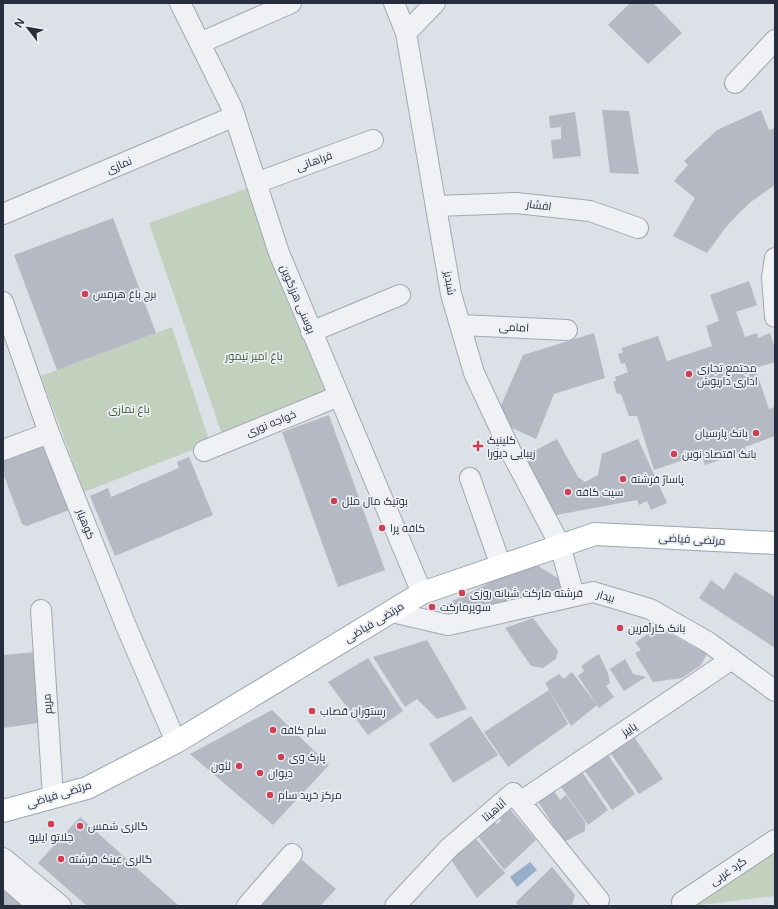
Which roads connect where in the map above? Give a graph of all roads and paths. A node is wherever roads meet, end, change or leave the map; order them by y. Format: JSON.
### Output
{"nodes":[{"id":1,"x":180,"y":3,"type":"edge"},
{"id":2,"x":291,"y":3,"type":"edge"},
{"id":3,"x":394,"y":3,"type":"edge"},
{"id":4,"x":435,"y":3,"type":"edge"},
{"id":5,"x":406,"y":33,"type":"junction"},
{"id":6,"x":775,"y":40,"type":"edge"},
{"id":7,"x":200,"y":43,"type":"junction"},
{"id":8,"x":734,"y":83,"type":"dead end"},
{"id":9,"x":234,"y":116,"type":"junction"},
{"id":10,"x":373,"y":140,"type":"dead end"},
{"id":11,"x":256,"y":183,"type":"junction"},
{"id":12,"x":437,"y":206,"type":"junction"},
{"id":13,"x":3,"y":214,"type":"edge"},
{"id":14,"x":638,"y":228,"type":"dead end"},
{"id":15,"x":775,"y":258,"type":"edge"},
{"id":16,"x":400,"y":295,"type":"dead end"},
{"id":17,"x":3,"y":302,"type":"edge"},
{"id":18,"x":775,"y":317,"type":"edge"},
{"id":19,"x":460,"y":325,"type":"junction"},
{"id":20,"x":567,"y":330,"type":"dead end"},
{"id":21,"x":311,"y":332,"type":"junction"},
{"id":22,"x":339,"y":396,"type":"junction"},
{"id":23,"x":49,"y":433,"type":"junction"},
{"id":24,"x":3,"y":450,"type":"edge"},
{"id":25,"x":204,"y":451,"type":"dead end"},
{"id":26,"x":470,"y":478,"type":"dead end"},
{"id":27,"x":775,"y":543,"type":"edge"},
{"id":28,"x":560,"y":546,"type":"junction"},
{"id":29,"x":501,"y":566,"type":"junction"},
{"id":30,"x":422,"y":593,"type":"junction"},
{"id":31,"x":574,"y":596,"type":"junction"},
{"id":32,"x":41,"y":610,"type":"dead end"},
{"id":33,"x":392,"y":612,"type":"junction"},
{"id":34,"x":732,"y":659,"type":"junction"},
{"id":35,"x":775,"y":691,"type":"edge"},
{"id":36,"x":176,"y":742,"type":"junction"},
{"id":37,"x":53,"y":797,"type":"junction"},
{"id":38,"x":526,"y":798,"type":"dead end"},
{"id":39,"x":3,"y":811,"type":"edge"},
{"id":40,"x":775,"y":840,"type":"edge"},
{"id":41,"x":292,"y":854,"type":"dead end"},
{"id":42,"x":3,"y":858,"type":"edge"},
{"id":43,"x":3,"y":875,"type":"edge"},
{"id":44,"x":599,"y":900,"type":"dead end"},
{"id":45,"x":682,"y":902,"type":"dead end"},
{"id":46,"x":38,"y":906,"type":"edge"},
{"id":47,"x":60,"y":906,"type":"edge"},
{"id":48,"x":247,"y":906,"type":"edge"},
{"id":49,"x":395,"y":906,"type":"edge"}],
"edges":[{"from":1,"to":7,"type":"street","name":"بوسنی هرزگوین"},
{"from":2,"to":7,"type":"street"},
{"from":3,"to":5,"type":"street","name":"شبدیز"},
{"from":4,"to":5,"type":"street"},
{"from":5,"to":12,"type":"street","name":"شبدیز"},
{"from":6,"to":8,"type":"street"},
{"from":7,"to":9,"type":"street","name":"بوسنی هرزگوین"},
{"from":9,"to":11,"type":"street","name":"بوسنی هرزگوین"},
{"from":9,"to":13,"type":"street","name":"نمازی"},
{"from":10,"to":11,"type":"street","name":"فراهانی"},
{"from":11,"to":21,"type":"street","name":"بوسنی هرزگوین"},
{"from":12,"to":14,"type":"street","name":"افشار"},
{"from":12,"to":19,"type":"street","name":"شبدیز"},
{"from":15,"to":18,"type":"street"},
{"from":16,"to":21,"type":"street"},
{"from":17,"to":23,"type":"street","name":"کوهیار"},
{"from":19,"to":20,"type":"street","name":"امامی"},
{"from":19,"to":28,"type":"street","name":"شبدیز"},
{"from":21,"to":22,"type":"street","name":"بوسنی هرزگوین"},
{"from":22,"to":25,"type":"street","name":"خواجه نوری"},
{"from":22,"to":30,"type":"street","name":"بوسنی هرزگوین"},
{"from":23,"to":24,"type":"street"},
{"from":23,"to":36,"type":"street","name":"کوهیار"},
{"from":26,"to":29,"type":"street"},
{"from":27,"to":28,"type":"main road","name":"مرتضی فیاضی"},
{"from":28,"to":29,"type":"main road","name":"مرتضی فیاضی"},
{"from":28,"to":31,"type":"street","name":"شبدیز"},
{"from":29,"to":30,"type":"main road","name":"مرتضی فیاضی"},
{"from":30,"to":33,"type":"main road","name":"مرتضی فیاضی"},
{"from":31,"to":33,"type":"street","name":"بیدار"},
{"from":31,"to":34,"type":"street","name":"بیدار"},
{"from":32,"to":37,"type":"street","name":"مریم"},
{"from":33,"to":36,"type":"main road","name":"مرتضی فیاضی"},
{"from":34,"to":35,"type":"street","name":"بیدار"},
{"from":34,"to":38,"type":"street","name":"پاییز"},
{"from":36,"to":37,"type":"main road","name":"مرتضی فیاضی"},
{"from":37,"to":39,"type":"main road","name":"مرتضی فیاضی"},
{"from":40,"to":45,"type":"street","name":"گرد غربی"},
{"from":41,"to":48,"type":"street"},
{"from":42,"to":47,"type":"street"},
{"from":43,"to":46,"type":"street"},
{"from":44,"to":49,"type":"street","name":"آناهیتا"}]}
